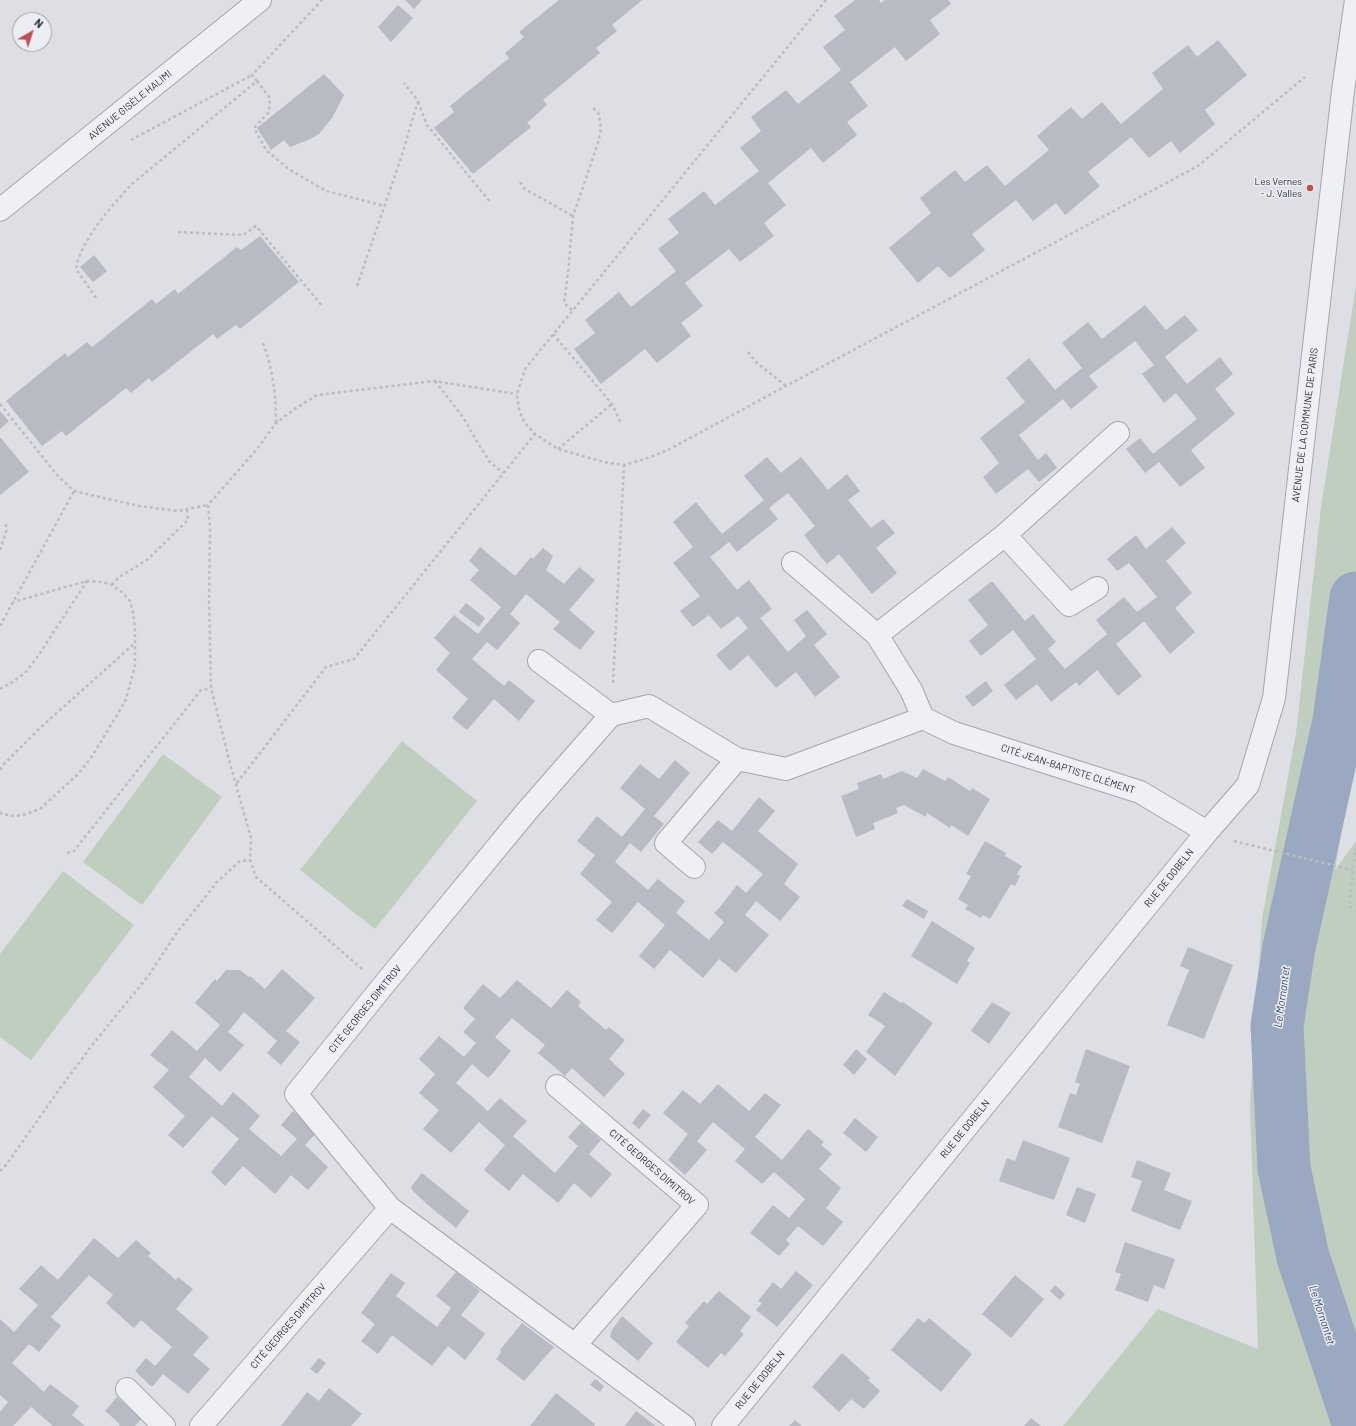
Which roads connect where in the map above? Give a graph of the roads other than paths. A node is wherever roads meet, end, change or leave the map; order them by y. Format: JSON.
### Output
{"nodes":[{"id":1,"x":260,"y":0,"type":"edge"},
{"id":2,"x":1356,"y":0,"type":"edge"},
{"id":3,"x":0,"y":210,"type":"edge"},
{"id":4,"x":1118,"y":432,"type":"dead end"},
{"id":5,"x":1005,"y":535,"type":"junction"},
{"id":6,"x":793,"y":563,"type":"dead end"},
{"id":7,"x":1097,"y":588,"type":"dead end"},
{"id":8,"x":877,"y":635,"type":"junction"},
{"id":9,"x":539,"y":661,"type":"dead end"},
{"id":10,"x":612,"y":715,"type":"junction"},
{"id":11,"x":923,"y":718,"type":"junction"},
{"id":12,"x":737,"y":759,"type":"junction"},
{"id":13,"x":1207,"y":832,"type":"junction"},
{"id":14,"x":694,"y":867,"type":"dead end"},
{"id":15,"x":557,"y":1086,"type":"dead end"},
{"id":16,"x":390,"y":1208,"type":"junction"},
{"id":17,"x":575,"y":1345,"type":"junction"},
{"id":18,"x":126,"y":1389,"type":"dead end"},
{"id":19,"x":164,"y":1426,"type":"edge"},
{"id":20,"x":201,"y":1426,"type":"edge"},
{"id":21,"x":684,"y":1426,"type":"edge"},
{"id":22,"x":723,"y":1426,"type":"edge"}],
"edges":[{"from":1,"to":3,"type":"street","name":"AVENUE GISÈLE HALIMI"},
{"from":2,"to":13,"type":"street","name":"AVENUE DE LA COMMUNE DE PARIS"},
{"from":4,"to":5,"type":"street"},
{"from":5,"to":7,"type":"street"},
{"from":5,"to":8,"type":"street"},
{"from":6,"to":8,"type":"street"},
{"from":8,"to":11,"type":"street"},
{"from":9,"to":10,"type":"street"},
{"from":10,"to":12,"type":"street"},
{"from":10,"to":16,"type":"street","name":"CITÉ GEORGES DIMITROV"},
{"from":11,"to":12,"type":"street"},
{"from":11,"to":13,"type":"street","name":"CITÉ JEAN-BAPTISTE CLÉMENT"},
{"from":12,"to":14,"type":"street"},
{"from":13,"to":22,"type":"street","name":"RUE DE DOBELN"},
{"from":15,"to":17,"type":"street","name":"CITÉ GEORGES DIMITROV"},
{"from":16,"to":17,"type":"street","name":"CITÉ GEORGES DIMITROV"},
{"from":16,"to":20,"type":"street","name":"CITÉ GEORGES DIMITROV"},
{"from":17,"to":21,"type":"street","name":"CITÉ GEORGES DIMITROV"},
{"from":18,"to":19,"type":"street"}]}
